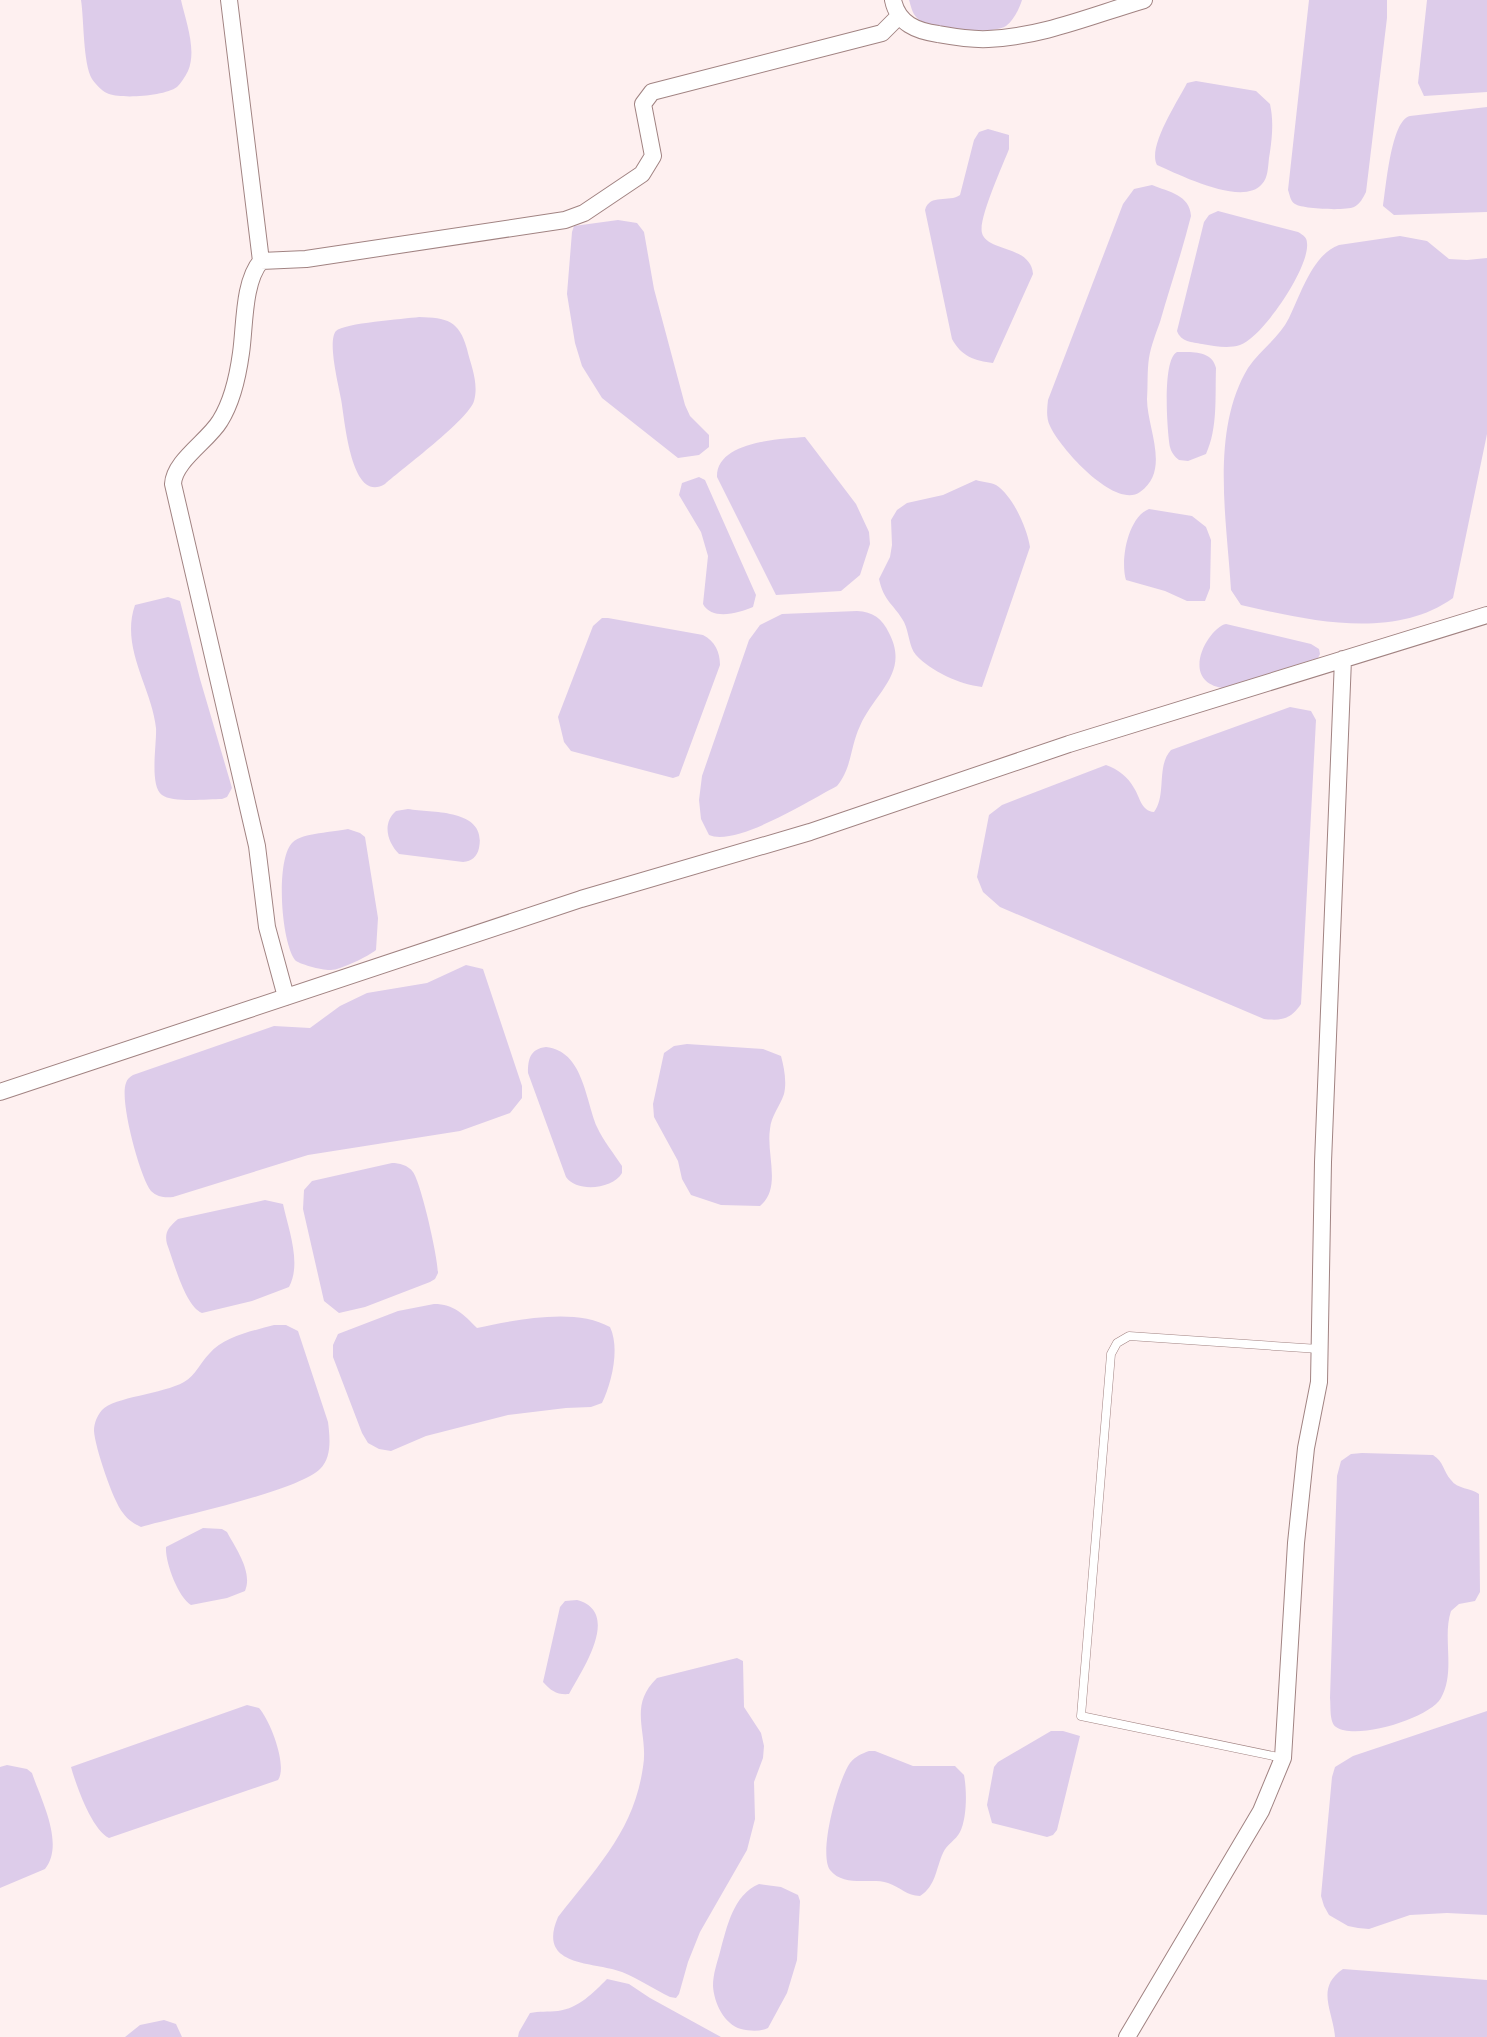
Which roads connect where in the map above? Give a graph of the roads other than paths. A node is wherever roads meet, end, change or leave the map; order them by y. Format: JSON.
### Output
{"nodes":[{"id":1,"x":229,"y":0,"type":"edge"},
{"id":2,"x":893,"y":0,"type":"edge"},
{"id":3,"x":1144,"y":0,"type":"edge"},
{"id":4,"x":900,"y":16,"type":"junction"},
{"id":5,"x":261,"y":261,"type":"junction"},
{"id":6,"x":1487,"y":615,"type":"edge"},
{"id":7,"x":1343,"y":659,"type":"junction"},
{"id":8,"x":286,"y":997,"type":"junction"},
{"id":9,"x":0,"y":1092,"type":"edge"},
{"id":10,"x":1319,"y":1349,"type":"junction"},
{"id":11,"x":1283,"y":1758,"type":"junction"},
{"id":12,"x":1127,"y":2037,"type":"edge"}],
"edges":[{"from":1,"to":5,"type":"street"},
{"from":2,"to":4,"type":"street"},
{"from":3,"to":4,"type":"street"},
{"from":4,"to":5,"type":"street"},
{"from":5,"to":8,"type":"street"},
{"from":6,"to":7,"type":"street"},
{"from":7,"to":8,"type":"street"},
{"from":7,"to":10,"type":"street"},
{"from":8,"to":9,"type":"street"},
{"from":10,"to":11,"type":"street"},
{"from":10,"to":11,"type":"lane"},
{"from":11,"to":12,"type":"street"}]}
